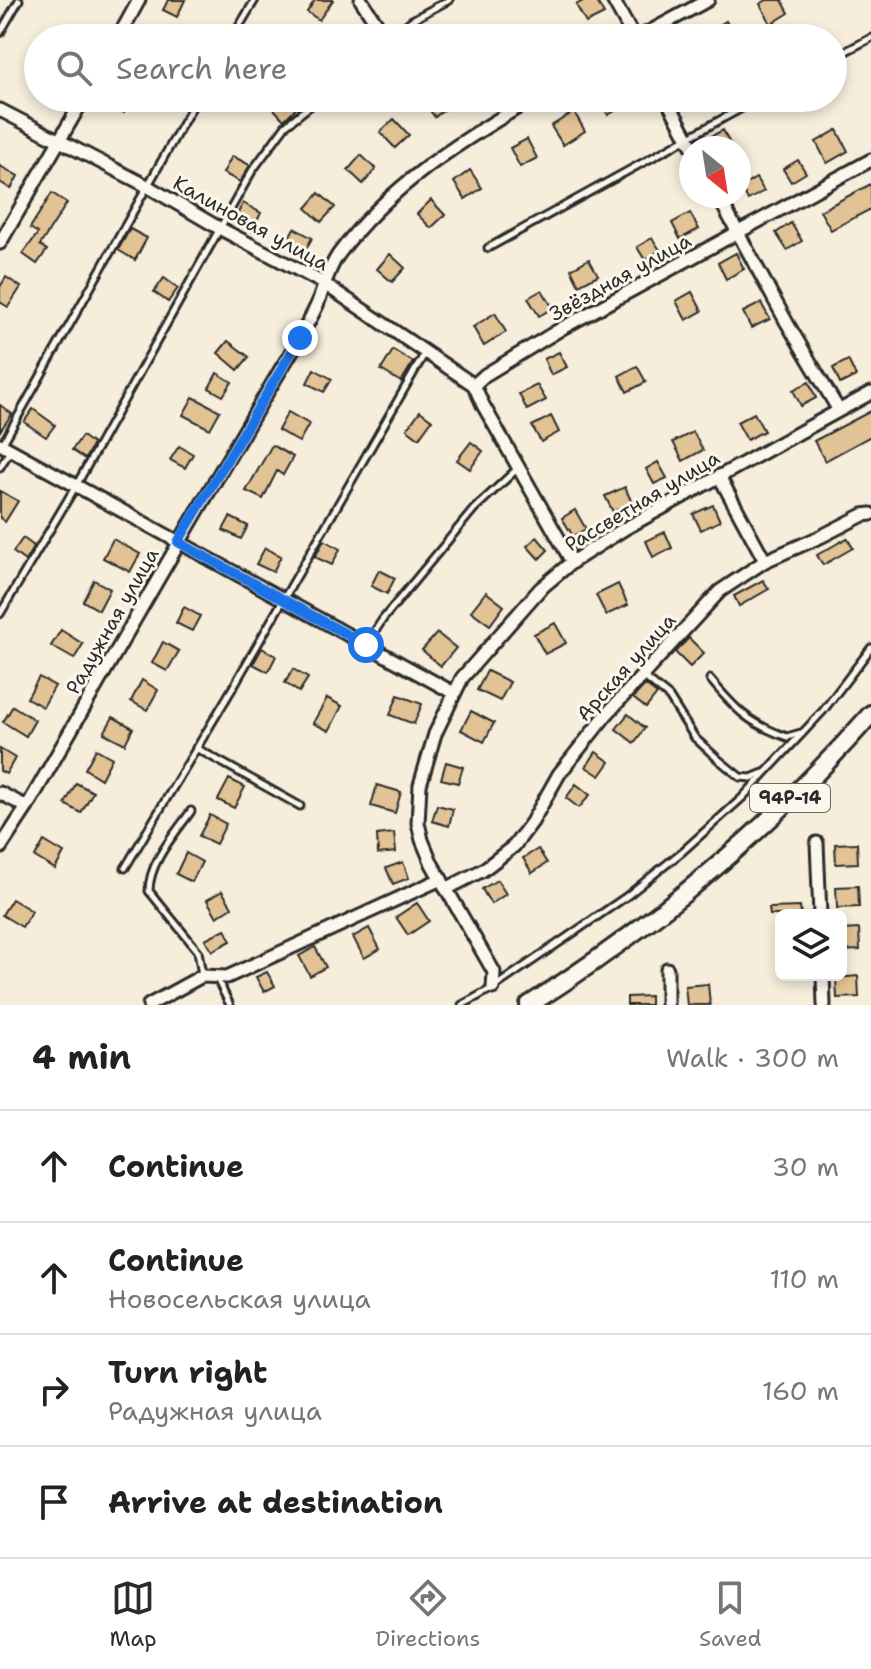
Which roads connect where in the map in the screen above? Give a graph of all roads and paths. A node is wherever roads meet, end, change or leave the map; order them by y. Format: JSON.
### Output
{"nodes":[{"id":1,"x":19,"y":0,"type":"edge"},
{"id":2,"x":139,"y":0,"type":"edge"},
{"id":3,"x":255,"y":0,"type":"edge"},
{"id":4,"x":361,"y":0,"type":"edge"},
{"id":5,"x":449,"y":0,"type":"edge"},
{"id":6,"x":613,"y":0,"type":"edge"},
{"id":7,"x":708,"y":0,"type":"edge"},
{"id":8,"x":126,"y":24,"type":"edge"},
{"id":9,"x":240,"y":24,"type":"edge"},
{"id":10,"x":378,"y":24,"type":"edge"},
{"id":11,"x":407,"y":24,"type":"edge"},
{"id":12,"x":628,"y":24,"type":"edge"},
{"id":13,"x":663,"y":24,"type":"edge"},
{"id":14,"x":0,"y":33,"type":"edge"},
{"id":15,"x":871,"y":38,"type":"edge"},
{"id":16,"x":847,"y":51,"type":"edge"},
{"id":17,"x":0,"y":110,"type":"edge"},
{"id":18,"x":76,"y":112,"type":"edge"},
{"id":19,"x":189,"y":112,"type":"edge"},
{"id":20,"x":302,"y":112,"type":"edge"},
{"id":21,"x":510,"y":112,"type":"edge"},
{"id":22,"x":673,"y":112,"type":"edge"},
{"id":23,"x":738,"y":112,"type":"edge"},
{"id":24,"x":686,"y":136,"type":"edge"},
{"id":25,"x":701,"y":136,"type":"edge"},
{"id":26,"x":60,"y":141,"type":"junction"},
{"id":27,"x":679,"y":149,"type":"edge"},
{"id":28,"x":871,"y":160,"type":"edge"},
{"id":29,"x":147,"y":186,"type":"junction"},
{"id":30,"x":724,"y":208,"type":"edge"},
{"id":31,"x":219,"y":228,"type":"junction"},
{"id":32,"x":738,"y":233,"type":"junction"},
{"id":33,"x":0,"y":243,"type":"edge"},
{"id":34,"x":488,"y":248,"type":"dead end"},
{"id":35,"x":323,"y":283,"type":"junction"},
{"id":36,"x":425,"y":352,"type":"junction"},
{"id":37,"x":474,"y":385,"type":"junction"},
{"id":38,"x":871,"y":393,"type":"edge"},
{"id":39,"x":838,"y":409,"type":"junction"},
{"id":40,"x":4,"y":446,"type":"edge"},
{"id":41,"x":0,"y":467,"type":"edge"},
{"id":42,"x":518,"y":468,"type":"junction"},
{"id":43,"x":719,"y":476,"type":"junction"},
{"id":44,"x":77,"y":484,"type":"junction"},
{"id":45,"x":871,"y":514,"type":"edge"},
{"id":46,"x":178,"y":542,"type":"junction"},
{"id":47,"x":765,"y":561,"type":"junction"},
{"id":48,"x":572,"y":562,"type":"junction"},
{"id":49,"x":282,"y":600,"type":"junction"},
{"id":50,"x":0,"y":614,"type":"edge"},
{"id":51,"x":366,"y":645,"type":"junction"},
{"id":52,"x":871,"y":648,"type":"edge"},
{"id":53,"x":641,"y":675,"type":"junction"},
{"id":54,"x":710,"y":679,"type":"dead end"},
{"id":55,"x":454,"y":693,"type":"junction"},
{"id":56,"x":871,"y":714,"type":"edge"},
{"id":57,"x":802,"y":733,"type":"junction"},
{"id":58,"x":196,"y":748,"type":"junction"},
{"id":59,"x":767,"y":771,"type":"junction"},
{"id":60,"x":0,"y":793,"type":"edge"},
{"id":61,"x":300,"y":806,"type":"dead end"},
{"id":62,"x":27,"y":807,"type":"junction"},
{"id":63,"x":191,"y":811,"type":"dead end"},
{"id":64,"x":817,"y":843,"type":"dead end"},
{"id":65,"x":0,"y":848,"type":"edge"},
{"id":66,"x":125,"y":868,"type":"dead end"},
{"id":67,"x":443,"y":884,"type":"junction"},
{"id":68,"x":820,"y":909,"type":"edge"},
{"id":69,"x":667,"y":969,"type":"dead end"},
{"id":70,"x":202,"y":976,"type":"junction"},
{"id":71,"x":215,"y":976,"type":"junction"},
{"id":72,"x":823,"y":981,"type":"edge"},
{"id":73,"x":493,"y":988,"type":"junction"},
{"id":74,"x":149,"y":1005,"type":"edge"},
{"id":75,"x":230,"y":1005,"type":"edge"},
{"id":76,"x":462,"y":1005,"type":"edge"},
{"id":77,"x":529,"y":1005,"type":"edge"},
{"id":78,"x":667,"y":1005,"type":"edge"},
{"id":79,"x":824,"y":1005,"type":"edge"}],
"edges":[{"from":1,"to":14,"type":"lane"},
{"from":2,"to":8,"type":"street"},
{"from":3,"to":9,"type":"lane"},
{"from":4,"to":10,"type":"street"},
{"from":5,"to":11,"type":"lane"},
{"from":6,"to":12,"type":"street"},
{"from":7,"to":13,"type":"street"},
{"from":15,"to":16,"type":"lane"},
{"from":17,"to":26,"type":"street","name":"Калиновая улица"},
{"from":18,"to":26,"type":"street"},
{"from":19,"to":29,"type":"lane"},
{"from":20,"to":31,"type":"lane"},
{"from":21,"to":35,"type":"street","name":"Радужная улица"},
{"from":22,"to":24,"type":"street"},
{"from":23,"to":25,"type":"lane"},
{"from":26,"to":29,"type":"street","name":"Калиновая улица"},
{"from":26,"to":33,"type":"street"},
{"from":27,"to":34,"type":"lane"},
{"from":28,"to":32,"type":"street","name":"Звёздная улица"},
{"from":29,"to":31,"type":"street","name":"Калиновая улица"},
{"from":29,"to":40,"type":"lane"},
{"from":30,"to":32,"type":"street"},
{"from":31,"to":35,"type":"street","name":"Калиновая улица"},
{"from":31,"to":44,"type":"lane"},
{"from":32,"to":37,"type":"street","name":"Звёздная улица"},
{"from":32,"to":39,"type":"street"},
{"from":35,"to":36,"type":"street","name":"Калиновая улица"},
{"from":35,"to":46,"type":"street","name":"Радужная улица"},
{"from":36,"to":37,"type":"street","name":"Калиновая улица"},
{"from":36,"to":49,"type":"lane"},
{"from":37,"to":42,"type":"street"},
{"from":38,"to":39,"type":"street","name":"Рассветная улица"},
{"from":39,"to":43,"type":"street","name":"Рассветная улица"},
{"from":40,"to":41,"type":"lane"},
{"from":40,"to":44,"type":"street"},
{"from":42,"to":48,"type":"street"},
{"from":42,"to":51,"type":"lane"},
{"from":43,"to":47,"type":"street"},
{"from":43,"to":48,"type":"street","name":"Рассветная улица"},
{"from":44,"to":46,"type":"street"},
{"from":44,"to":50,"type":"lane"},
{"from":45,"to":47,"type":"street","name":"Арская улица"},
{"from":46,"to":49,"type":"street"},
{"from":46,"to":62,"type":"street","name":"Радужная улица"},
{"from":47,"to":53,"type":"street","name":"Арская улица"},
{"from":48,"to":55,"type":"street","name":"Рассветная улица"},
{"from":49,"to":51,"type":"street"},
{"from":49,"to":58,"type":"lane"},
{"from":51,"to":55,"type":"street"},
{"from":52,"to":57,"type":"lane"},
{"from":53,"to":59,"type":"lane"},
{"from":53,"to":67,"type":"street","name":"Арская улица"},
{"from":54,"to":57,"type":"lane"},
{"from":55,"to":67,"type":"street","name":"Рассветная улица"},
{"from":56,"to":77,"type":"main road","number":"94Р-14"},
{"from":57,"to":59,"type":"lane"},
{"from":58,"to":61,"type":"lane"},
{"from":58,"to":66,"type":"lane"},
{"from":59,"to":73,"type":"lane"},
{"from":60,"to":62,"type":"street"},
{"from":62,"to":65,"type":"street","name":"Радужная улица"},
{"from":63,"to":70,"type":"lane"},
{"from":64,"to":68,"type":"street"},
{"from":67,"to":71,"type":"street","name":"Арская улица"},
{"from":67,"to":73,"type":"street","name":"Рассветная улица"},
{"from":69,"to":78,"type":"street"},
{"from":70,"to":71,"type":"street","name":"Арская улица"},
{"from":70,"to":74,"type":"street"},
{"from":71,"to":75,"type":"lane"},
{"from":72,"to":79,"type":"street"},
{"from":73,"to":76,"type":"lane"}]}
